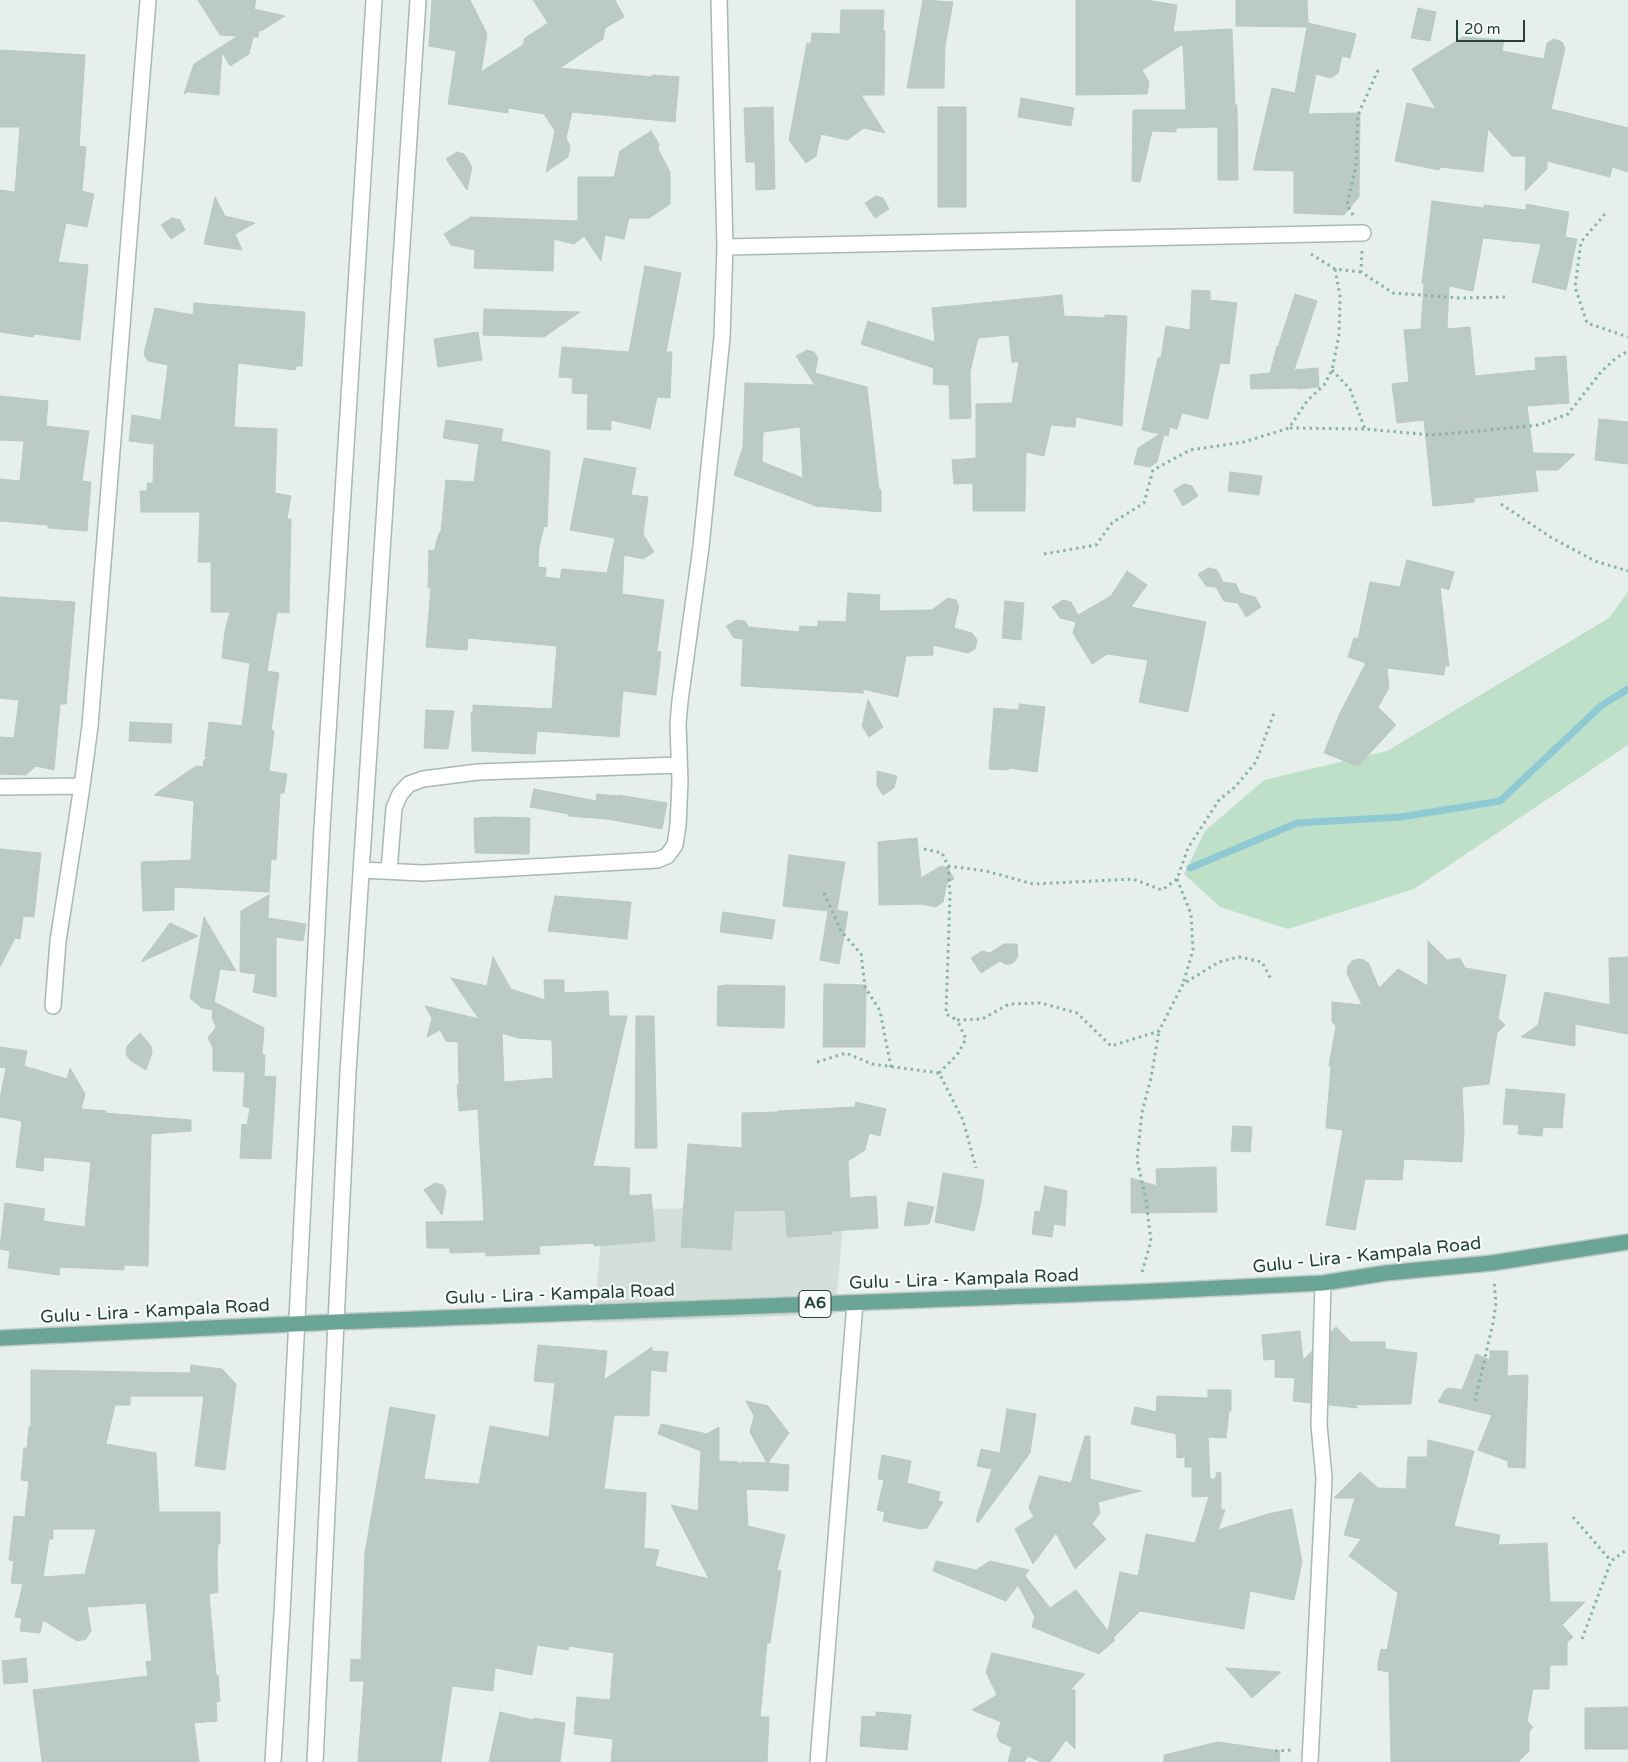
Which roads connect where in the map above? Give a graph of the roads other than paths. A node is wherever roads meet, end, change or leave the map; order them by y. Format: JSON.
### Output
{"nodes":[{"id":1,"x":148,"y":0,"type":"edge"},
{"id":2,"x":374,"y":0,"type":"edge"},
{"id":3,"x":418,"y":0,"type":"edge"},
{"id":4,"x":719,"y":0,"type":"edge"},
{"id":5,"x":1364,"y":233,"type":"road end"},
{"id":6,"x":725,"y":247,"type":"junction"},
{"id":7,"x":679,"y":765,"type":"junction"},
{"id":8,"x":82,"y":786,"type":"junction"},
{"id":9,"x":0,"y":788,"type":"edge"},
{"id":10,"x":361,"y":870,"type":"junction"},
{"id":11,"x":389,"y":871,"type":"junction"},
{"id":12,"x":53,"y":1006,"type":"dead end"},
{"id":13,"x":1628,"y":1242,"type":"edge"},
{"id":14,"x":1323,"y":1283,"type":"junction"},
{"id":15,"x":855,"y":1303,"type":"junction"},
{"id":16,"x":336,"y":1322,"type":"junction"},
{"id":17,"x":296,"y":1324,"type":"junction"},
{"id":18,"x":0,"y":1338,"type":"edge"},
{"id":19,"x":273,"y":1762,"type":"edge"},
{"id":20,"x":316,"y":1762,"type":"edge"},
{"id":21,"x":818,"y":1762,"type":"edge"},
{"id":22,"x":1310,"y":1762,"type":"edge"}],
"edges":[{"from":1,"to":8,"type":"street"},
{"from":2,"to":17,"type":"street"},
{"from":3,"to":10,"type":"street"},
{"from":4,"to":6,"type":"street"},
{"from":5,"to":6,"type":"street"},
{"from":6,"to":7,"type":"street"},
{"from":7,"to":11,"type":"street"},
{"from":7,"to":11,"type":"street"},
{"from":8,"to":9,"type":"street"},
{"from":8,"to":12,"type":"street"},
{"from":10,"to":11,"type":"street"},
{"from":10,"to":16,"type":"street"},
{"from":13,"to":14,"type":"main road","name":"Gulu - Lira - Kampala Road","number":"A6"},
{"from":14,"to":15,"type":"main road","name":"Gulu - Lira - Kampala Road","number":"A6"},
{"from":14,"to":22,"type":"street"},
{"from":15,"to":16,"type":"main road","name":"Gulu - Lira - Kampala Road","number":"A6"},
{"from":15,"to":21,"type":"street"},
{"from":16,"to":17,"type":"main road","name":"Gulu - Lira - Kampala Road","number":"A6"},
{"from":16,"to":20,"type":"street"},
{"from":17,"to":18,"type":"main road","name":"Gulu - Lira - Kampala Road","number":"A6"},
{"from":17,"to":19,"type":"street"}]}
